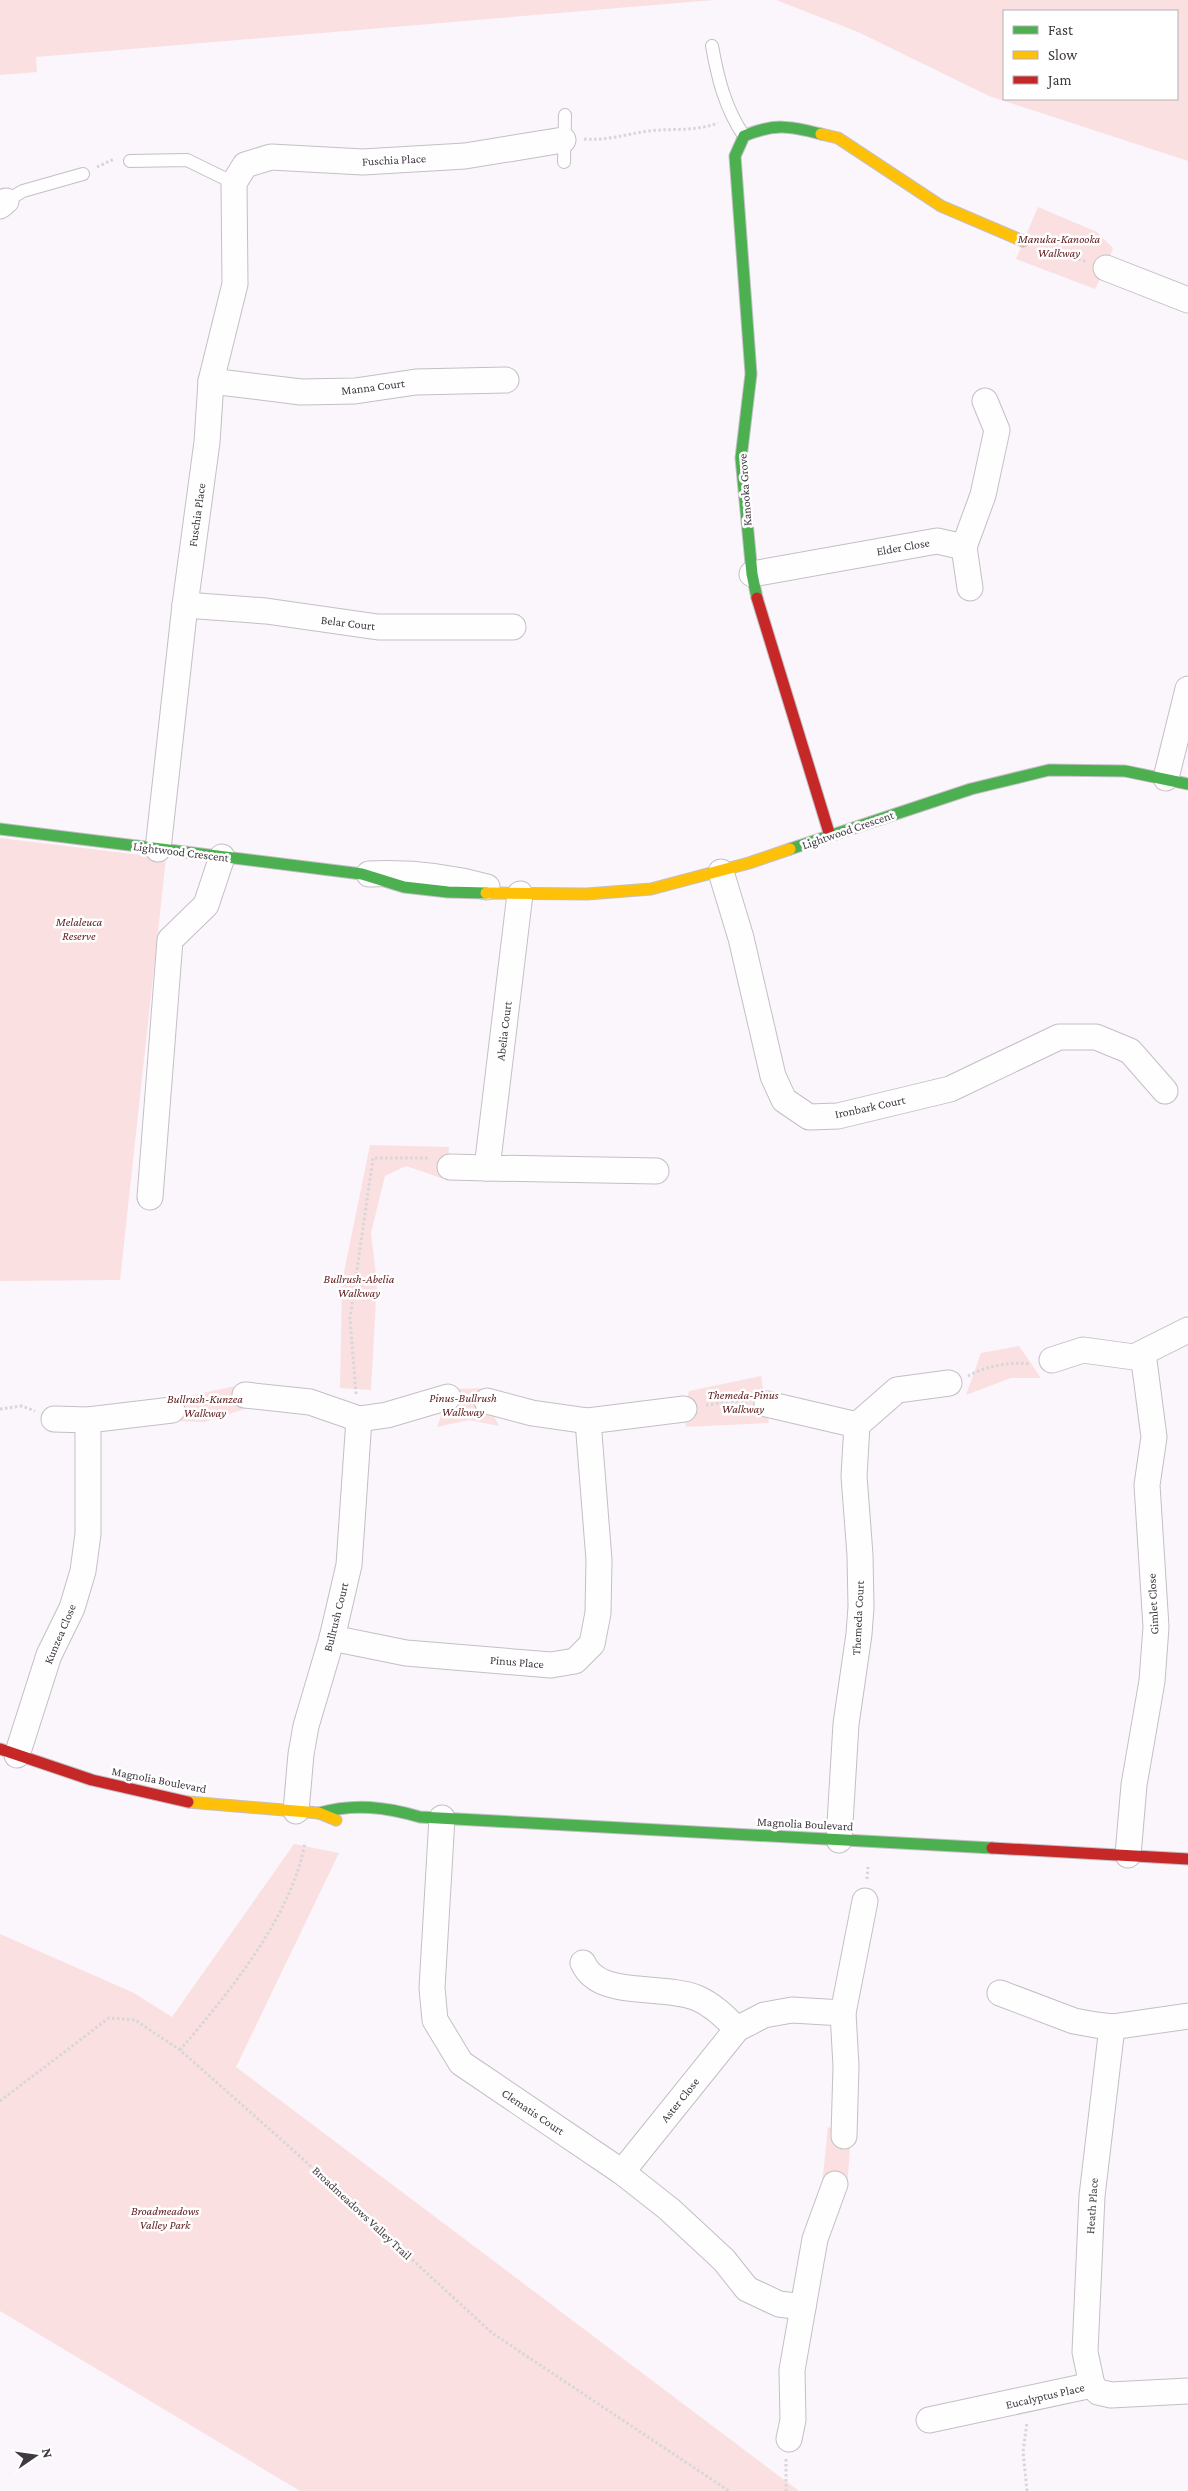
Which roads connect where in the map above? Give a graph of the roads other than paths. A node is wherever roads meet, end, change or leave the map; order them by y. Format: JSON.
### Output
{"nodes":[{"id":1,"x":712,"y":46,"type":"dead end"},
{"id":2,"x":565,"y":115,"type":"dead end"},
{"id":3,"x":744,"y":136,"type":"junction"},
{"id":4,"x":564,"y":151,"type":"joint"},
{"id":5,"x":130,"y":161,"type":"road end"},
{"id":6,"x":83,"y":174,"type":"road end"},
{"id":7,"x":234,"y":182,"type":"junction"},
{"id":8,"x":3,"y":203,"type":"edge"},
{"id":9,"x":1023,"y":241,"type":"road end"},
{"id":10,"x":1106,"y":268,"type":"road end"},
{"id":11,"x":1188,"y":300,"type":"edge"},
{"id":12,"x":506,"y":380,"type":"dead end"},
{"id":13,"x":211,"y":381,"type":"junction"},
{"id":14,"x":985,"y":401,"type":"dead end"},
{"id":15,"x":964,"y":547,"type":"junction"},
{"id":16,"x":752,"y":574,"type":"junction"},
{"id":17,"x":970,"y":588,"type":"dead end"},
{"id":18,"x":185,"y":605,"type":"junction"},
{"id":19,"x":513,"y":627,"type":"dead end"},
{"id":20,"x":1188,"y":689,"type":"edge"},
{"id":21,"x":1177,"y":781,"type":"edge"},
{"id":22,"x":0,"y":829,"type":"edge"},
{"id":23,"x":830,"y":836,"type":"junction"},
{"id":24,"x":158,"y":849,"type":"junction"},
{"id":25,"x":222,"y":857,"type":"junction"},
{"id":26,"x":721,"y":872,"type":"junction"},
{"id":27,"x":362,"y":874,"type":"joint"},
{"id":28,"x":513,"y":893,"type":"junction"},
{"id":29,"x":1165,"y":1091,"type":"dead end"},
{"id":30,"x":450,"y":1167,"type":"road end"},
{"id":31,"x":487,"y":1168,"type":"junction"},
{"id":32,"x":656,"y":1171,"type":"dead end"},
{"id":33,"x":150,"y":1197,"type":"dead end"},
{"id":34,"x":1188,"y":1330,"type":"edge"},
{"id":35,"x":1143,"y":1353,"type":"junction"},
{"id":36,"x":1052,"y":1360,"type":"road end"},
{"id":37,"x":949,"y":1383,"type":"road end"},
{"id":38,"x":245,"y":1395,"type":"road end"},
{"id":39,"x":448,"y":1398,"type":"dead end"},
{"id":40,"x":488,"y":1401,"type":"dead end"},
{"id":41,"x":767,"y":1404,"type":"road end"},
{"id":42,"x":684,"y":1409,"type":"road end"},
{"id":43,"x":172,"y":1410,"type":"road end"},
{"id":44,"x":54,"y":1418,"type":"road end"},
{"id":45,"x":88,"y":1420,"type":"junction"},
{"id":46,"x":359,"y":1420,"type":"junction"},
{"id":47,"x":588,"y":1422,"type":"junction"},
{"id":48,"x":857,"y":1425,"type":"junction"},
{"id":49,"x":332,"y":1638,"type":"junction"},
{"id":50,"x":8,"y":1752,"type":"edge"},
{"id":51,"x":308,"y":1812,"type":"junction"},
{"id":52,"x":431,"y":1818,"type":"junction"},
{"id":53,"x":347,"y":1821,"type":"dead end"},
{"id":54,"x":394,"y":1823,"type":"dead end"},
{"id":55,"x":839,"y":1840,"type":"junction"},
{"id":56,"x":1128,"y":1855,"type":"junction"},
{"id":57,"x":1188,"y":1859,"type":"edge"},
{"id":58,"x":865,"y":1901,"type":"dead end"},
{"id":59,"x":582,"y":1963,"type":"dead end"},
{"id":60,"x":1000,"y":1994,"type":"dead end"},
{"id":61,"x":844,"y":2013,"type":"junction"},
{"id":62,"x":1188,"y":2016,"type":"edge"},
{"id":63,"x":1112,"y":2027,"type":"junction"},
{"id":64,"x":737,"y":2029,"type":"junction"},
{"id":65,"x":844,"y":2136,"type":"dead end"},
{"id":66,"x":622,"y":2172,"type":"junction"},
{"id":67,"x":835,"y":2184,"type":"dead end"},
{"id":68,"x":804,"y":2308,"type":"junction"},
{"id":69,"x":1092,"y":2385,"type":"junction"},
{"id":70,"x":1188,"y":2391,"type":"edge"},
{"id":71,"x":929,"y":2420,"type":"dead end"},
{"id":72,"x":789,"y":2439,"type":"road end"}],
"edges":[{"from":1,"to":3,"type":"lane"},
{"from":2,"to":4,"type":"lane"},
{"from":3,"to":9,"type":"street"},
{"from":3,"to":16,"type":"street","name":"Kanooka Grove"},
{"from":4,"to":7,"type":"street","name":"Fuschia Place"},
{"from":5,"to":7,"type":"lane"},
{"from":6,"to":8,"type":"lane"},
{"from":7,"to":13,"type":"street","name":"Fuschia Place"},
{"from":10,"to":11,"type":"street"},
{"from":12,"to":13,"type":"street","name":"Manna Court"},
{"from":13,"to":18,"type":"street","name":"Fuschia Place"},
{"from":14,"to":15,"type":"street"},
{"from":15,"to":16,"type":"street","name":"Elder Close"},
{"from":15,"to":17,"type":"street"},
{"from":16,"to":23,"type":"street","name":"Kanooka Grove"},
{"from":18,"to":19,"type":"street","name":"Belar Court"},
{"from":18,"to":24,"type":"street","name":"Fuschia Place"},
{"from":20,"to":21,"type":"street"},
{"from":21,"to":23,"type":"street","name":"Lightwood Crescent"},
{"from":22,"to":24,"type":"street","name":"Lightwood Crescent"},
{"from":23,"to":26,"type":"street","name":"Lightwood Crescent"},
{"from":24,"to":25,"type":"street","name":"Lightwood Crescent"},
{"from":25,"to":27,"type":"street","name":"Lightwood Crescent"},
{"from":25,"to":33,"type":"street"},
{"from":26,"to":28,"type":"street","name":"Lightwood Crescent"},
{"from":26,"to":29,"type":"street","name":"Ironbark Court"},
{"from":27,"to":28,"type":"street","name":"Lightwood Crescent"},
{"from":28,"to":31,"type":"street","name":"Abelia Court"},
{"from":30,"to":31,"type":"street"},
{"from":31,"to":32,"type":"street"},
{"from":34,"to":35,"type":"street"},
{"from":35,"to":36,"type":"street"},
{"from":35,"to":56,"type":"street","name":"Gimlet Close"},
{"from":37,"to":48,"type":"street"},
{"from":38,"to":46,"type":"street"},
{"from":39,"to":46,"type":"street"},
{"from":40,"to":47,"type":"street"},
{"from":41,"to":48,"type":"street"},
{"from":42,"to":47,"type":"street"},
{"from":43,"to":45,"type":"street"},
{"from":44,"to":45,"type":"street"},
{"from":45,"to":50,"type":"street","name":"Kunzea Close"},
{"from":46,"to":49,"type":"street","name":"Bullrush Court"},
{"from":47,"to":49,"type":"street","name":"Pinus Place"},
{"from":48,"to":55,"type":"street","name":"Themeda Court"},
{"from":49,"to":51,"type":"street","name":"Bullrush Court"},
{"from":50,"to":51,"type":"street","name":"Magnolia Boulevard"},
{"from":51,"to":52,"type":"street","name":"Magnolia Boulevard"},
{"from":51,"to":53,"type":"street","name":"Magnolia Boulevard"},
{"from":52,"to":54,"type":"street","name":"Magnolia Boulevard"},
{"from":52,"to":55,"type":"street","name":"Magnolia Boulevard"},
{"from":52,"to":66,"type":"street","name":"Clematis Court"},
{"from":55,"to":56,"type":"street","name":"Magnolia Boulevard"},
{"from":56,"to":57,"type":"street","name":"Magnolia Boulevard"},
{"from":58,"to":61,"type":"street"},
{"from":59,"to":64,"type":"street"},
{"from":60,"to":63,"type":"street"},
{"from":61,"to":64,"type":"street","name":"Aster Close"},
{"from":61,"to":65,"type":"street"},
{"from":62,"to":63,"type":"street"},
{"from":63,"to":69,"type":"street","name":"Heath Place"},
{"from":64,"to":66,"type":"street","name":"Aster Close"},
{"from":66,"to":68,"type":"street","name":"Clematis Court"},
{"from":67,"to":68,"type":"street"},
{"from":68,"to":72,"type":"street"},
{"from":69,"to":70,"type":"street","name":"Eucalyptus Place"},
{"from":69,"to":71,"type":"street","name":"Eucalyptus Place"}]}
